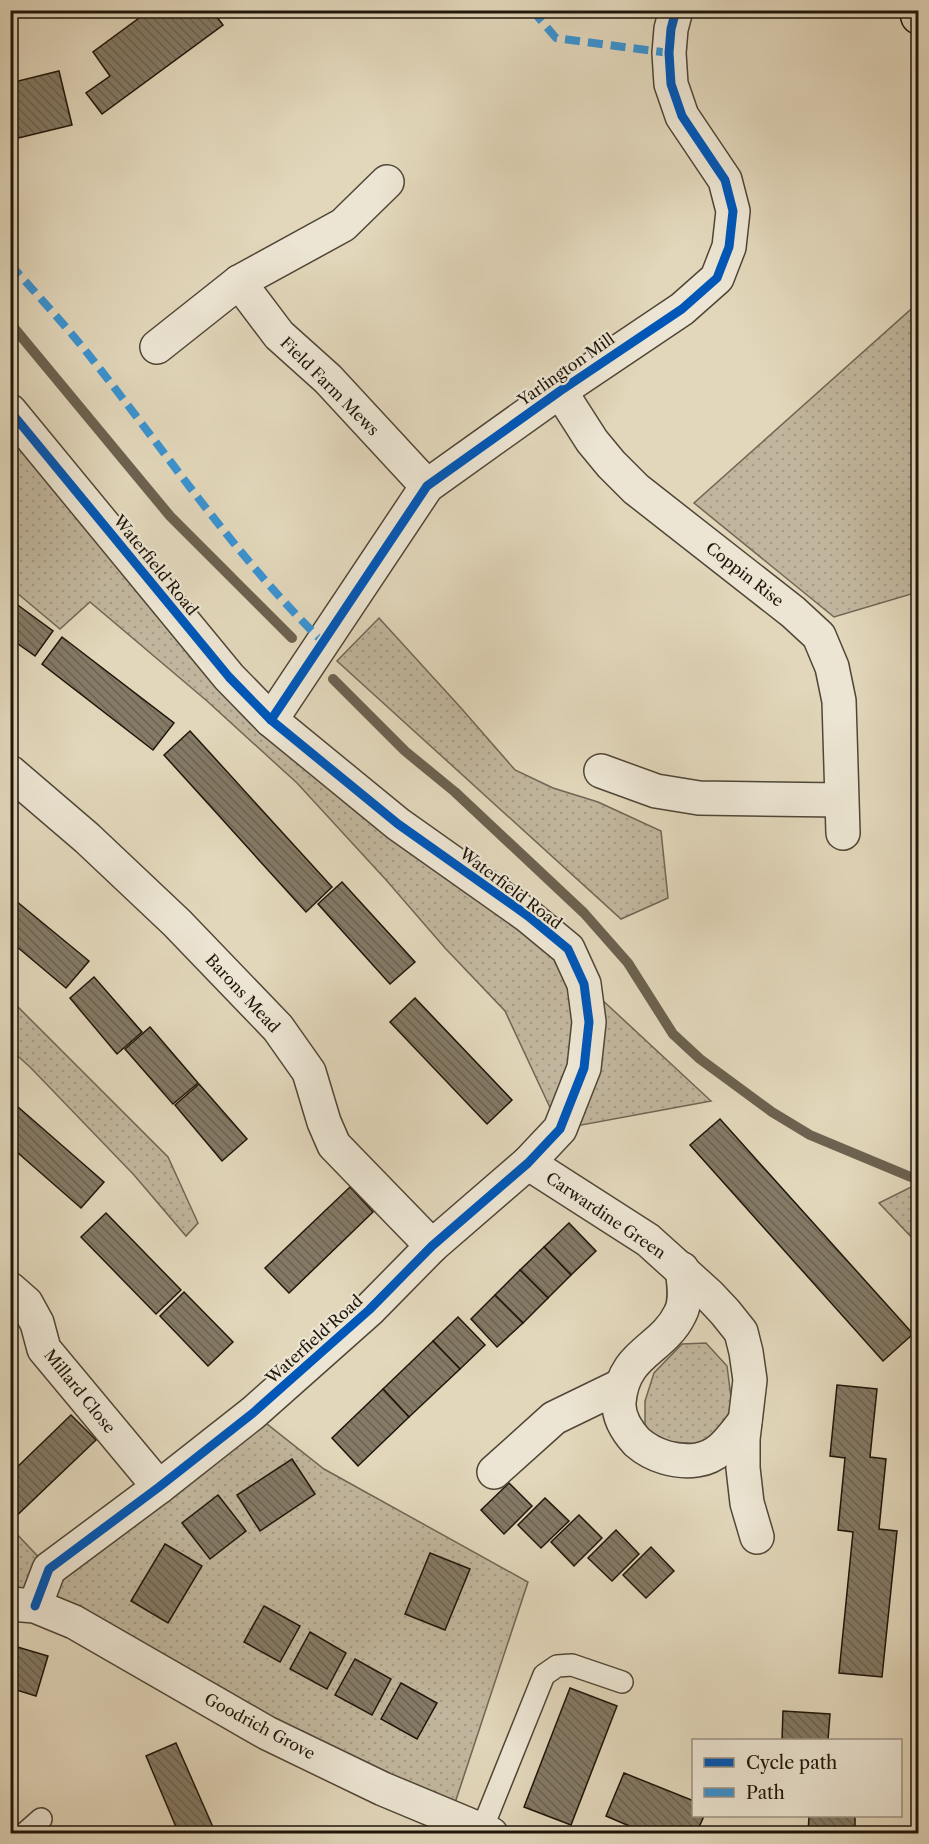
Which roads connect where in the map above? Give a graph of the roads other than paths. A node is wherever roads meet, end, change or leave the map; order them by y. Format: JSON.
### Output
{"nodes":[{"id":1,"x":676,"y":10,"type":"edge"},
{"id":2,"x":916,"y":10,"type":"edge"},
{"id":3,"x":918,"y":16,"type":"edge"},
{"id":4,"x":387,"y":182,"type":"dead end"},
{"id":5,"x":239,"y":282,"type":"junction"},
{"id":6,"x":157,"y":347,"type":"dead end"},
{"id":7,"x":560,"y":390,"type":"junction"},
{"id":8,"x":10,"y":411,"type":"edge"},
{"id":9,"x":427,"y":486,"type":"junction"},
{"id":10,"x":271,"y":720,"type":"junction"},
{"id":11,"x":601,"y":771,"type":"dead end"},
{"id":12,"x":10,"y":772,"type":"edge"},
{"id":13,"x":841,"y":800,"type":"junction"},
{"id":14,"x":843,"y":833,"type":"dead end"},
{"id":15,"x":528,"y":1163,"type":"junction"},
{"id":16,"x":432,"y":1246,"type":"junction"},
{"id":17,"x":682,"y":1269,"type":"junction"},
{"id":18,"x":10,"y":1289,"type":"edge"},
{"id":19,"x":620,"y":1386,"type":"junction"},
{"id":20,"x":745,"y":1421,"type":"junction"},
{"id":21,"x":494,"y":1472,"type":"dead end"},
{"id":22,"x":159,"y":1487,"type":"junction"},
{"id":23,"x":758,"y":1537,"type":"dead end"},
{"id":24,"x":23,"y":1605,"type":"edge"},
{"id":25,"x":622,"y":1682,"type":"dead end"},
{"id":26,"x":41,"y":1819,"type":"dead end"},
{"id":27,"x":486,"y":1831,"type":"edge"},
{"id":28,"x":24,"y":1833,"type":"edge"}],
"edges":[{"from":1,"to":7,"type":"street","name":"Yarlington Mill"},
{"from":2,"to":3,"type":"highway"},
{"from":4,"to":5,"type":"street"},
{"from":5,"to":6,"type":"street"},
{"from":5,"to":9,"type":"street","name":"Field Farm Mews"},
{"from":7,"to":9,"type":"street","name":"Yarlington Mill"},
{"from":7,"to":13,"type":"street","name":"Coppin Rise"},
{"from":8,"to":10,"type":"street","name":"Waterfield Road"},
{"from":9,"to":10,"type":"street","name":"Yarlington Mill"},
{"from":10,"to":15,"type":"street","name":"Waterfield Road"},
{"from":11,"to":13,"type":"street"},
{"from":12,"to":16,"type":"street","name":"Barons Mead"},
{"from":13,"to":14,"type":"street","name":"Coppin Rise"},
{"from":15,"to":16,"type":"street","name":"Waterfield Road"},
{"from":15,"to":17,"type":"street","name":"Carwardine Green"},
{"from":16,"to":22,"type":"street","name":"Waterfield Road"},
{"from":17,"to":19,"type":"street","name":"Carwardine Green"},
{"from":17,"to":20,"type":"street","name":"Carwardine Green"},
{"from":18,"to":22,"type":"street","name":"Millard Close"},
{"from":19,"to":20,"type":"street"},
{"from":19,"to":21,"type":"street"},
{"from":20,"to":23,"type":"street","name":"Carwardine Green"},
{"from":22,"to":24,"type":"street","name":"Waterfield Road"},
{"from":24,"to":27,"type":"street","name":"Goodrich Grove"},
{"from":25,"to":27,"type":"lane"},
{"from":26,"to":28,"type":"lane"}]}
